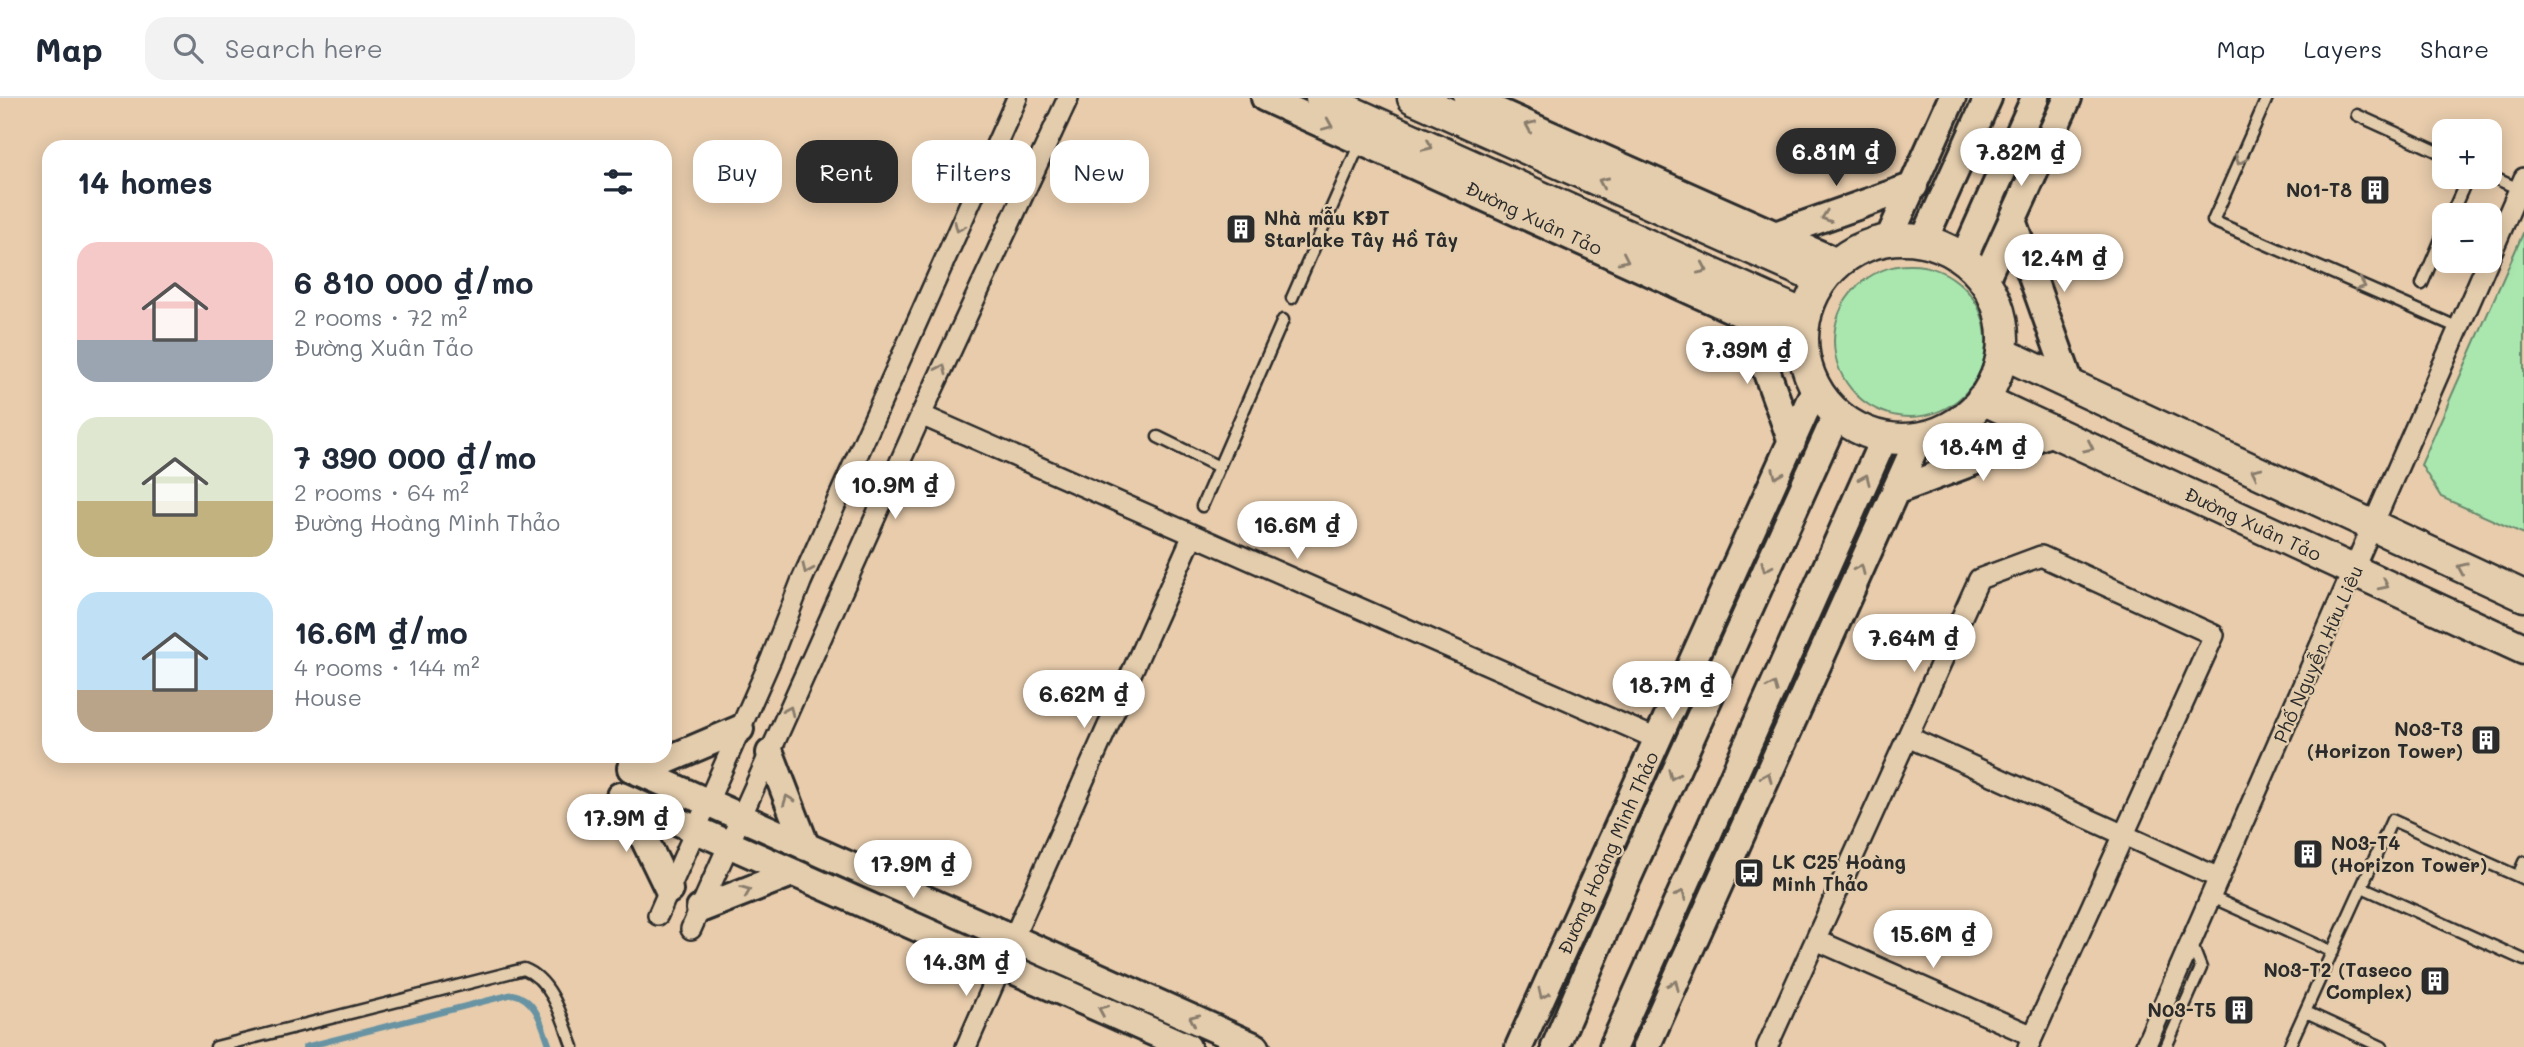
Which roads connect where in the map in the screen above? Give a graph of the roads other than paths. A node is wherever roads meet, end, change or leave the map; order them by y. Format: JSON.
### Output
{"nodes":[{"id":1,"x":1017,"y":98,"type":"edge"},
{"id":2,"x":1068,"y":98,"type":"edge"},
{"id":3,"x":1265,"y":98,"type":"edge"},
{"id":4,"x":1321,"y":98,"type":"edge"},
{"id":5,"x":1413,"y":98,"type":"edge"},
{"id":6,"x":1467,"y":98,"type":"edge"},
{"id":7,"x":1952,"y":98,"type":"edge"},
{"id":8,"x":1988,"y":98,"type":"edge"},
{"id":9,"x":2035,"y":98,"type":"edge"},
{"id":10,"x":2068,"y":98,"type":"edge"},
{"id":11,"x":2267,"y":98,"type":"edge"},
{"id":12,"x":2357,"y":114,"type":"dead end"},
{"id":13,"x":1361,"y":139,"type":"junction"},
{"id":14,"x":2432,"y":149,"type":"edge"},
{"id":15,"x":2502,"y":179,"type":"edge"},
{"id":16,"x":2522,"y":183,"type":"edge"},
{"id":17,"x":1914,"y":186,"type":"junction"},
{"id":18,"x":2012,"y":220,"type":"junction"},
{"id":19,"x":2502,"y":229,"type":"edge"},
{"id":20,"x":1775,"y":235,"type":"junction"},
{"id":21,"x":1888,"y":241,"type":"junction"},
{"id":22,"x":1923,"y":242,"type":"junction"},
{"id":23,"x":1963,"y":259,"type":"junction"},
{"id":24,"x":2432,"y":261,"type":"edge"},
{"id":25,"x":1830,"y":272,"type":"junction"},
{"id":26,"x":2483,"y":273,"type":"edge"},
{"id":27,"x":1984,"y":282,"type":"junction"},
{"id":28,"x":2422,"y":284,"type":"dead end"},
{"id":29,"x":1292,"y":298,"type":"dead end"},
{"id":30,"x":1746,"y":314,"type":"junction"},
{"id":31,"x":1283,"y":320,"type":"dead end"},
{"id":32,"x":1804,"y":328,"type":"junction"},
{"id":33,"x":2459,"y":328,"type":"junction"},
{"id":34,"x":2002,"y":353,"type":"junction"},
{"id":35,"x":2070,"y":383,"type":"junction"},
{"id":36,"x":1815,"y":389,"type":"junction"},
{"id":37,"x":1982,"y":399,"type":"junction"},
{"id":38,"x":921,"y":415,"type":"junction"},
{"id":39,"x":1836,"y":416,"type":"junction"},
{"id":40,"x":2055,"y":431,"type":"junction"},
{"id":41,"x":1158,"y":437,"type":"dead end"},
{"id":42,"x":1884,"y":438,"type":"junction"},
{"id":43,"x":1919,"y":438,"type":"junction"},
{"id":44,"x":1792,"y":442,"type":"junction"},
{"id":45,"x":1219,"y":467,"type":"junction"},
{"id":46,"x":1895,"y":491,"type":"junction"},
{"id":47,"x":1202,"y":506,"type":"dead end"},
{"id":48,"x":2374,"y":527,"type":"junction"},
{"id":49,"x":1192,"y":537,"type":"junction"},
{"id":50,"x":2355,"y":570,"type":"junction"},
{"id":51,"x":2524,"y":596,"type":"edge"},
{"id":52,"x":2524,"y":649,"type":"edge"},
{"id":53,"x":740,"y":729,"type":"junction"},
{"id":54,"x":1908,"y":737,"type":"junction"},
{"id":55,"x":1659,"y":740,"type":"junction"},
{"id":56,"x":770,"y":752,"type":"junction"},
{"id":57,"x":672,"y":756,"type":"edge"},
{"id":58,"x":653,"y":763,"type":"edge"},
{"id":59,"x":708,"y":803,"type":"junction"},
{"id":60,"x":742,"y":818,"type":"junction"},
{"id":61,"x":695,"y":830,"type":"junction"},
{"id":62,"x":2124,"y":835,"type":"junction"},
{"id":63,"x":729,"y":845,"type":"junction"},
{"id":64,"x":806,"y":847,"type":"junction"},
{"id":65,"x":2524,"y":862,"type":"edge"},
{"id":66,"x":792,"y":873,"type":"junction"},
{"id":67,"x":2521,"y":877,"type":"edge"},
{"id":68,"x":1598,"y":878,"type":"junction"},
{"id":69,"x":2219,"y":878,"type":"junction"},
{"id":70,"x":2362,"y":887,"type":"junction"},
{"id":71,"x":1623,"y":888,"type":"junction"},
{"id":72,"x":669,"y":890,"type":"junction"},
{"id":73,"x":2211,"y":897,"type":"junction"},
{"id":74,"x":658,"y":915,"type":"dead end"},
{"id":75,"x":696,"y":919,"type":"joint"},
{"id":76,"x":1013,"y":939,"type":"junction"},
{"id":77,"x":1816,"y":940,"type":"junction"},
{"id":78,"x":2191,"y":943,"type":"junction"},
{"id":79,"x":2333,"y":952,"type":"junction"},
{"id":80,"x":2524,"y":960,"type":"edge"},
{"id":81,"x":1002,"y":965,"type":"junction"},
{"id":82,"x":2306,"y":1012,"type":"junction"},
{"id":83,"x":2031,"y":1042,"type":"edge"},
{"id":84,"x":1517,"y":1045,"type":"edge"},
{"id":85,"x":216,"y":1047,"type":"edge"},
{"id":86,"x":573,"y":1047,"type":"edge"},
{"id":87,"x":966,"y":1047,"type":"edge"},
{"id":88,"x":1187,"y":1047,"type":"edge"},
{"id":89,"x":1256,"y":1047,"type":"edge"},
{"id":90,"x":1555,"y":1047,"type":"edge"},
{"id":91,"x":1614,"y":1047,"type":"edge"},
{"id":92,"x":1646,"y":1047,"type":"edge"},
{"id":93,"x":1767,"y":1047,"type":"edge"},
{"id":94,"x":2145,"y":1047,"type":"edge"},
{"id":95,"x":2166,"y":1047,"type":"edge"},
{"id":96,"x":2289,"y":1047,"type":"edge"},
{"id":97,"x":2382,"y":1047,"type":"edge"}],
"edges":[{"from":1,"to":53,"type":"street","one_way":true},
{"from":38,"to":2,"type":"street","one_way":true},
{"from":3,"to":13,"type":"main road","name":"Đường Xuân Tảo","one_way":true},
{"from":4,"to":32,"type":"main road","name":"Đường Xuân Tảo","one_way":true},
{"from":25,"to":5,"type":"main road","one_way":true},
{"from":20,"to":6,"type":"main road","one_way":true},
{"from":7,"to":17,"type":"main road"},
{"from":8,"to":22,"type":"main road"},
{"from":9,"to":23,"type":"main road"},
{"from":10,"to":18,"type":"main road"},
{"from":11,"to":33,"type":"lane","one_way":true},
{"from":12,"to":14,"type":"lane"},
{"from":13,"to":29,"type":"lane"},
{"from":13,"to":30,"type":"main road","name":"Đường Xuân Tảo","one_way":true},
{"from":15,"to":16,"type":"lane"},
{"from":16,"to":19,"type":"street","name":"Phố Nguyễn Hữu Liêu"},
{"from":17,"to":20,"type":"main road","one_way":true},
{"from":17,"to":21,"type":"main road"},
{"from":18,"to":27,"type":"main road"},
{"from":18,"to":35,"type":"main road"},
{"from":20,"to":25,"type":"main road"},
{"from":21,"to":22,"type":"main road"},
{"from":21,"to":25,"type":"main road"},
{"from":22,"to":23,"type":"main road"},
{"from":23,"to":27,"type":"main road"},
{"from":24,"to":28,"type":"lane"},
{"from":25,"to":32,"type":"main road"},
{"from":26,"to":33,"type":"street","name":"Phố Nguyễn Hữu Liêu"},
{"from":27,"to":34,"type":"main road"},
{"from":30,"to":32,"type":"main road","name":"Đường Xuân Tảo"},
{"from":30,"to":44,"type":"main road"},
{"from":31,"to":45,"type":"lane"},
{"from":32,"to":36,"type":"main road"},
{"from":33,"to":48,"type":"street","name":"Phố Nguyễn Hữu Liêu"},
{"from":34,"to":35,"type":"main road"},
{"from":34,"to":37,"type":"main road"},
{"from":48,"to":35,"type":"main road","one_way":true},
{"from":36,"to":39,"type":"main road"},
{"from":36,"to":44,"type":"main road","name":"Đường Hoàng Minh Thảo"},
{"from":37,"to":40,"type":"main road","name":"Đường Xuân Tảo"},
{"from":37,"to":43,"type":"main road"},
{"from":38,"to":49,"type":"street"},
{"from":56,"to":38,"type":"street","one_way":true},
{"from":39,"to":42,"type":"main road"},
{"from":39,"to":71,"type":"main road","name":"Đường Hoàng Minh Thảo","one_way":true},
{"from":40,"to":46,"type":"main road"},
{"from":40,"to":50,"type":"main road","name":"Đường Xuân Tảo","one_way":true},
{"from":41,"to":45,"type":"lane"},
{"from":42,"to":43,"type":"main road"},
{"from":91,"to":42,"type":"main road","one_way":true},
{"from":43,"to":46,"type":"main road"},
{"from":44,"to":55,"type":"main road","name":"Đường Hoàng Minh Thảo","one_way":true},
{"from":45,"to":47,"type":"lane"},
{"from":92,"to":46,"type":"main road","one_way":true},
{"from":48,"to":50,"type":"street","name":"Phố Nguyễn Hữu Liêu"},
{"from":51,"to":48,"type":"main road","one_way":true},
{"from":49,"to":55,"type":"street"},
{"from":49,"to":76,"type":"street"},
{"from":50,"to":52,"type":"main road","name":"Đường Xuân Tảo","one_way":true},
{"from":50,"to":69,"type":"street","name":"Phố Nguyễn Hữu Liêu"},
{"from":53,"to":57,"type":"main road"},
{"from":53,"to":59,"type":"street"},
{"from":54,"to":62,"type":"street"},
{"from":54,"to":62,"type":"street"},
{"from":54,"to":77,"type":"street"},
{"from":55,"to":68,"type":"main road","name":"Đường Hoàng Minh Thảo"},
{"from":56,"to":60,"type":"street"},
{"from":64,"to":56,"type":"main road","one_way":true},
{"from":58,"to":59,"type":"main road"},
{"from":59,"to":60,"type":"main road"},
{"from":59,"to":61,"type":"street"},
{"from":60,"to":63,"type":"street"},
{"from":60,"to":64,"type":"main road"},
{"from":61,"to":63,"type":"main road"},
{"from":61,"to":72,"type":"street"},
{"from":61,"to":72,"type":"main road"},
{"from":62,"to":69,"type":"street"},
{"from":62,"to":83,"type":"street"},
{"from":63,"to":66,"type":"main road"},
{"from":63,"to":75,"type":"street"},
{"from":64,"to":76,"type":"main road"},
{"from":65,"to":67,"type":"lane"},
{"from":75,"to":66,"type":"main road","one_way":true},
{"from":66,"to":81,"type":"main road"},
{"from":67,"to":70,"type":"lane"},
{"from":68,"to":71,"type":"main road"},
{"from":68,"to":84,"type":"main road","name":"Đường Hoàng Minh Thảo","one_way":true},
{"from":69,"to":73,"type":"street","name":"Phố Nguyễn Hữu Liêu"},
{"from":70,"to":79,"type":"lane"},
{"from":70,"to":80,"type":"lane"},
{"from":71,"to":90,"type":"main road","name":"Đường Hoàng Minh Thảo"},
{"from":72,"to":74,"type":"street"},
{"from":73,"to":78,"type":"street","name":"Phố Nguyễn Hữu Liêu"},
{"from":73,"to":79,"type":"lane"},
{"from":89,"to":76,"type":"main road","one_way":true},
{"from":77,"to":83,"type":"street"},
{"from":77,"to":93,"type":"street"},
{"from":78,"to":94,"type":"street","name":"Phố Nguyễn Hữu Liêu"},
{"from":78,"to":95,"type":"lane"},
{"from":79,"to":82,"type":"lane"},
{"from":81,"to":87,"type":"street"},
{"from":88,"to":81,"type":"main road","one_way":true},
{"from":82,"to":96,"type":"lane"},
{"from":82,"to":97,"type":"lane"},
{"from":85,"to":86,"type":"lane"}]}
